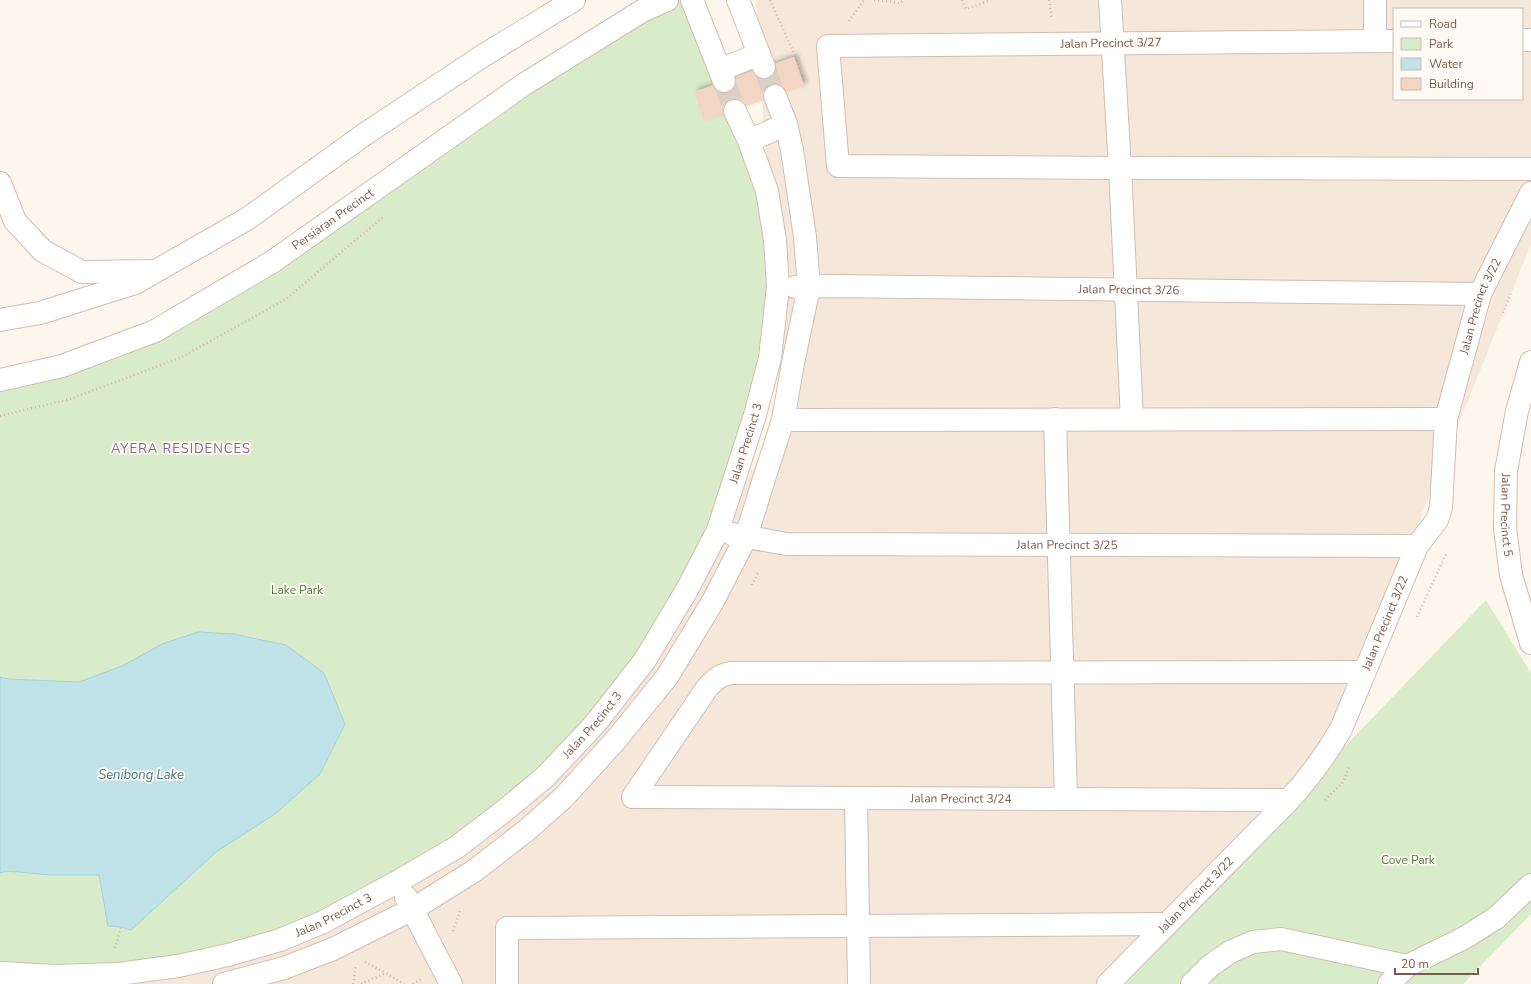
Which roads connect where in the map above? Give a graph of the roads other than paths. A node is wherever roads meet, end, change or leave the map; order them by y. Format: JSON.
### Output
{"nodes":[{"id":1,"x":574,"y":0,"type":"edge"},
{"id":2,"x":667,"y":0,"type":"edge"},
{"id":3,"x":692,"y":0,"type":"edge"},
{"id":4,"x":738,"y":0,"type":"edge"},
{"id":5,"x":1110,"y":0,"type":"edge"},
{"id":6,"x":1375,"y":0,"type":"edge"},
{"id":7,"x":1385,"y":41,"type":"edge"},
{"id":8,"x":1113,"y":43,"type":"junction"},
{"id":9,"x":775,"y":96,"type":"tunnel mouth"},
{"id":10,"x":735,"y":111,"type":"tunnel mouth"},
{"id":11,"x":786,"y":124,"type":"junction"},
{"id":12,"x":749,"y":141,"type":"junction"},
{"id":13,"x":1120,"y":168,"type":"junction"},
{"id":14,"x":1531,"y":169,"type":"edge"},
{"id":15,"x":0,"y":183,"type":"edge"},
{"id":16,"x":1531,"y":193,"type":"edge"},
{"id":17,"x":156,"y":271,"type":"junction"},
{"id":18,"x":778,"y":287,"type":"junction"},
{"id":19,"x":809,"y":287,"type":"junction"},
{"id":20,"x":1127,"y":290,"type":"junction"},
{"id":21,"x":1480,"y":294,"type":"junction"},
{"id":22,"x":0,"y":320,"type":"edge"},
{"id":23,"x":1531,"y":362,"type":"edge"},
{"id":24,"x":0,"y":380,"type":"edge"},
{"id":25,"x":1055,"y":419,"type":"junction"},
{"id":26,"x":1132,"y":419,"type":"junction"},
{"id":27,"x":1446,"y":419,"type":"junction"},
{"id":28,"x":784,"y":420,"type":"junction"},
{"id":29,"x":718,"y":530,"type":"junction"},
{"id":30,"x":746,"y":537,"type":"junction"},
{"id":31,"x":1058,"y":545,"type":"junction"},
{"id":32,"x":1417,"y":546,"type":"junction"},
{"id":33,"x":1531,"y":643,"type":"edge"},
{"id":34,"x":1062,"y":672,"type":"junction"},
{"id":35,"x":1364,"y":672,"type":"junction"},
{"id":36,"x":856,"y":798,"type":"junction"},
{"id":37,"x":1066,"y":799,"type":"junction"},
{"id":38,"x":1289,"y":800,"type":"junction"},
{"id":39,"x":397,"y":882,"type":"junction"},
{"id":40,"x":1531,"y":885,"type":"edge"},
{"id":41,"x":413,"y":909,"type":"junction"},
{"id":42,"x":1166,"y":924,"type":"junction"},
{"id":43,"x":858,"y":926,"type":"junction"},
{"id":44,"x":1407,"y":966,"type":"junction"},
{"id":45,"x":0,"y":973,"type":"edge"},
{"id":46,"x":224,"y":984,"type":"edge"},
{"id":47,"x":451,"y":984,"type":"edge"},
{"id":48,"x":507,"y":984,"type":"edge"},
{"id":49,"x":859,"y":984,"type":"edge"},
{"id":50,"x":1108,"y":984,"type":"edge"},
{"id":51,"x":1192,"y":984,"type":"edge"},
{"id":52,"x":1389,"y":984,"type":"edge"}],
"edges":[{"from":1,"to":17,"type":"street"},
{"from":2,"to":24,"type":"street","name":"Persiaran Precinct"},
{"from":3,"to":4,"type":"street"},
{"from":5,"to":8,"type":"street"},
{"from":6,"to":7,"type":"street"},
{"from":7,"to":8,"type":"street","name":"Jalan Precinct 3/27"},
{"from":8,"to":13,"type":"street"},
{"from":8,"to":13,"type":"street","name":"Jalan Precinct 3/27"},
{"from":9,"to":11,"type":"street"},
{"from":10,"to":12,"type":"street","name":"Jalan Precinct 3"},
{"from":11,"to":12,"type":"street"},
{"from":11,"to":19,"type":"street"},
{"from":12,"to":18,"type":"street","name":"Jalan Precinct 3"},
{"from":13,"to":14,"type":"street"},
{"from":13,"to":20,"type":"street"},
{"from":15,"to":17,"type":"street"},
{"from":16,"to":21,"type":"street","name":"Jalan Precinct 3/22"},
{"from":17,"to":22,"type":"street"},
{"from":18,"to":19,"type":"street","name":"Jalan Precinct 3/26"},
{"from":18,"to":29,"type":"street","name":"Jalan Precinct 3"},
{"from":19,"to":20,"type":"street","name":"Jalan Precinct 3/26"},
{"from":19,"to":28,"type":"street"},
{"from":20,"to":21,"type":"street","name":"Jalan Precinct 3/26"},
{"from":20,"to":26,"type":"street"},
{"from":21,"to":27,"type":"street","name":"Jalan Precinct 3/22"},
{"from":23,"to":33,"type":"street","name":"Jalan Precinct 5"},
{"from":25,"to":26,"type":"street"},
{"from":25,"to":28,"type":"street"},
{"from":25,"to":31,"type":"street"},
{"from":26,"to":27,"type":"street"},
{"from":27,"to":32,"type":"street","name":"Jalan Precinct 3/22"},
{"from":28,"to":30,"type":"street"},
{"from":29,"to":30,"type":"street","name":"Jalan Precinct 3/25"},
{"from":29,"to":39,"type":"street","name":"Jalan Precinct 3"},
{"from":30,"to":31,"type":"street","name":"Jalan Precinct 3/25"},
{"from":30,"to":41,"type":"street"},
{"from":31,"to":32,"type":"street","name":"Jalan Precinct 3/25"},
{"from":31,"to":34,"type":"street"},
{"from":32,"to":35,"type":"street","name":"Jalan Precinct 3/22"},
{"from":34,"to":35,"type":"street"},
{"from":34,"to":36,"type":"street","name":"Jalan Precinct 3/24"},
{"from":34,"to":37,"type":"street"},
{"from":35,"to":38,"type":"street","name":"Jalan Precinct 3/22"},
{"from":36,"to":37,"type":"street","name":"Jalan Precinct 3/24"},
{"from":36,"to":43,"type":"street"},
{"from":37,"to":38,"type":"street","name":"Jalan Precinct 3/24"},
{"from":38,"to":42,"type":"street","name":"Jalan Precinct 3/22"},
{"from":39,"to":41,"type":"street"},
{"from":39,"to":45,"type":"street","name":"Jalan Precinct 3"},
{"from":40,"to":44,"type":"street"},
{"from":41,"to":46,"type":"street"},
{"from":41,"to":47,"type":"street"},
{"from":42,"to":43,"type":"street"},
{"from":42,"to":50,"type":"street","name":"Jalan Precinct 3/22"},
{"from":43,"to":48,"type":"street"},
{"from":43,"to":49,"type":"street"},
{"from":44,"to":51,"type":"street"},
{"from":44,"to":52,"type":"street"}]}
